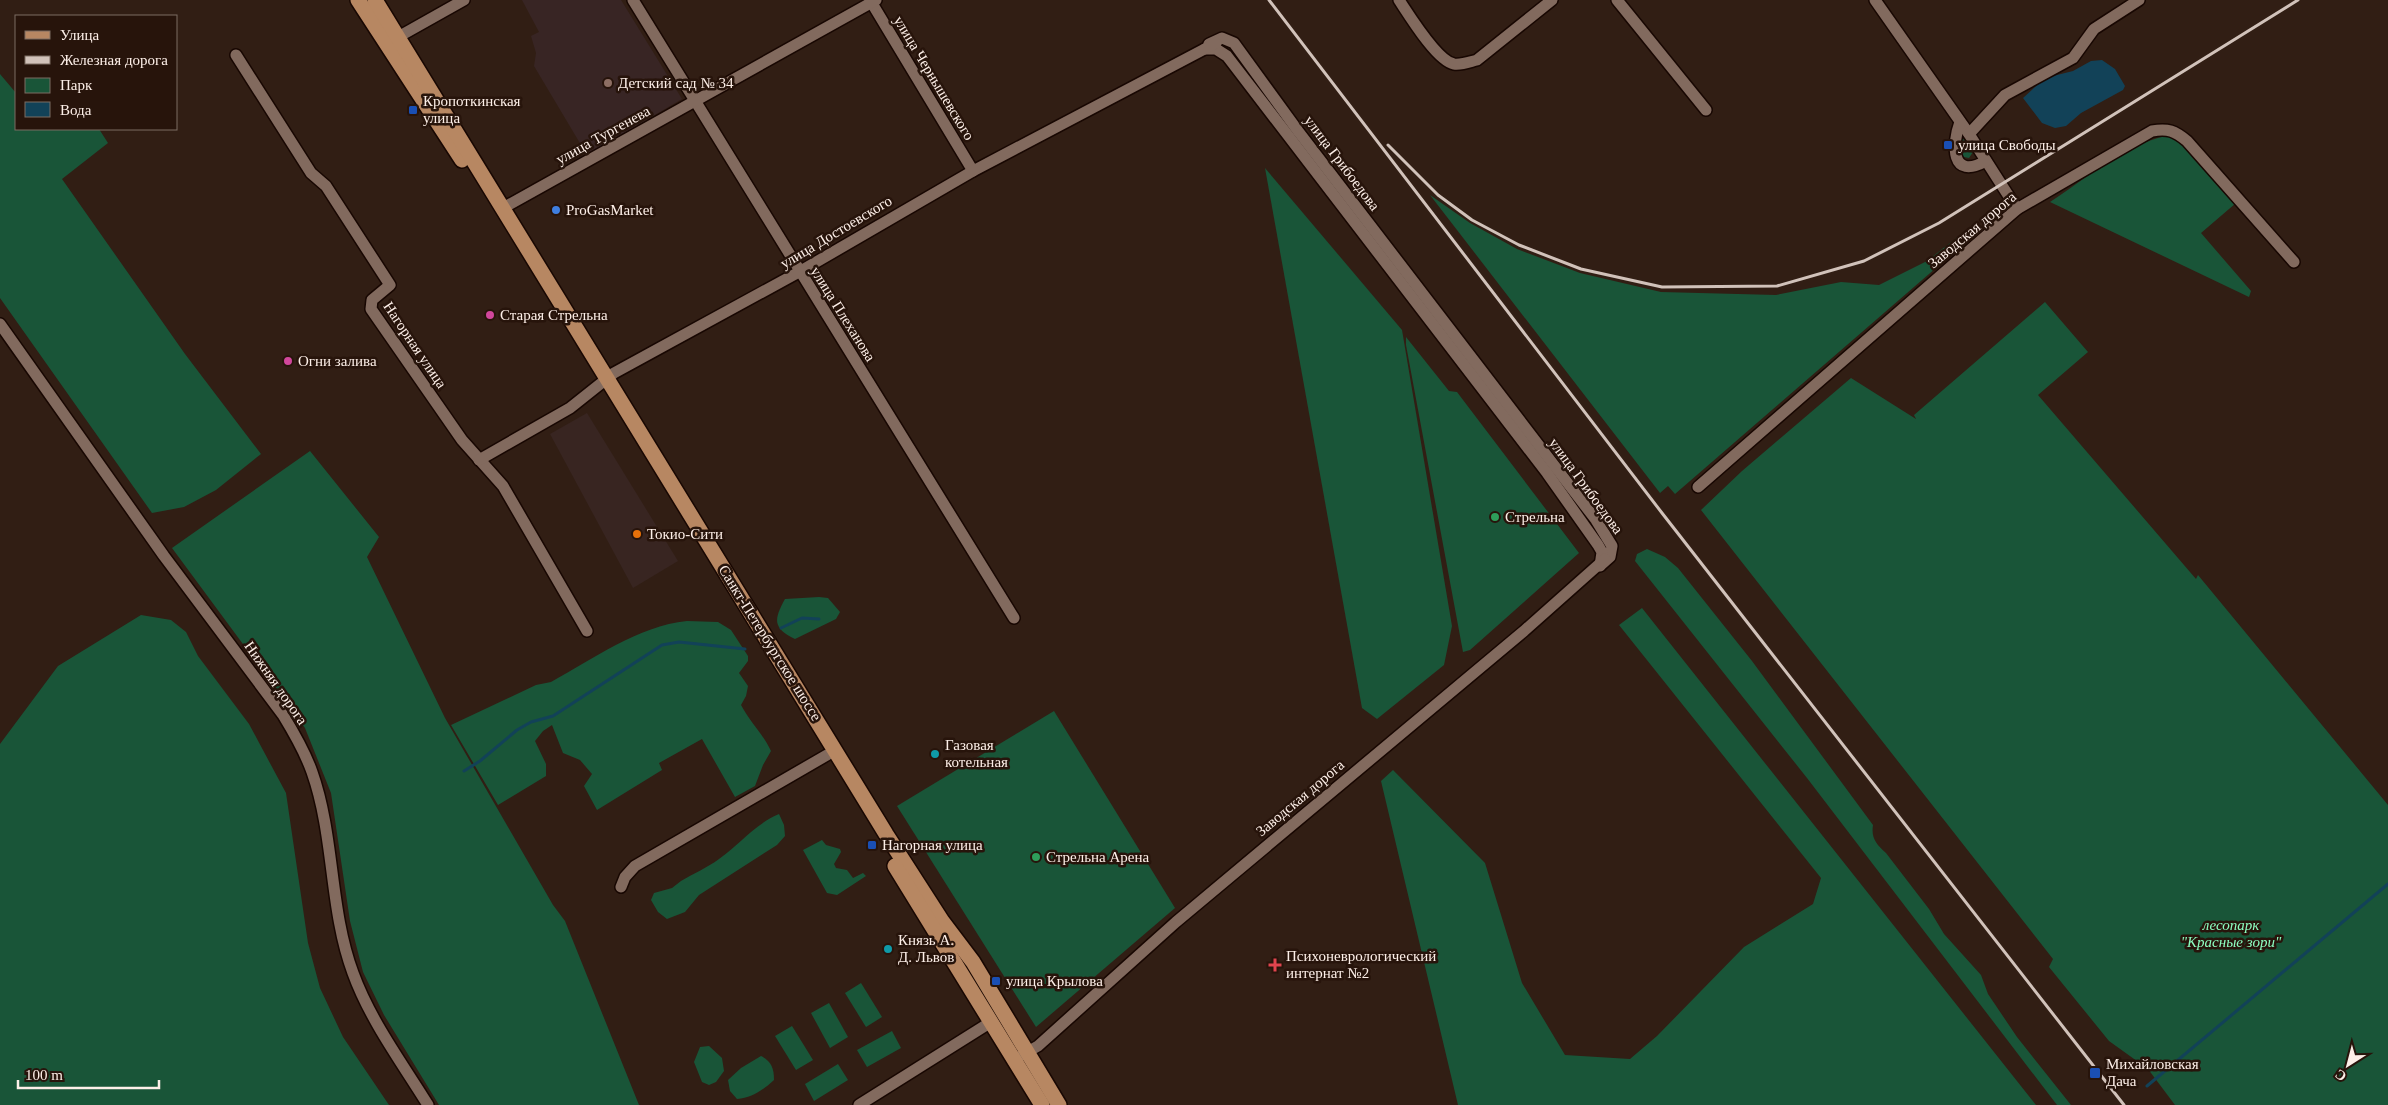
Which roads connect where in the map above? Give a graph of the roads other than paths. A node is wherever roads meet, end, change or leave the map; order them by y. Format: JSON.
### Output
{"nodes":[{"id":1,"x":358,"y":0,"type":"edge"},
{"id":2,"x":375,"y":0,"type":"edge"},
{"id":3,"x":464,"y":0,"type":"edge"},
{"id":4,"x":633,"y":0,"type":"edge"},
{"id":5,"x":1399,"y":0,"type":"edge"},
{"id":6,"x":1552,"y":0,"type":"edge"},
{"id":7,"x":1617,"y":0,"type":"edge"},
{"id":8,"x":1875,"y":0,"type":"edge"},
{"id":9,"x":2139,"y":0,"type":"edge"},
{"id":10,"x":873,"y":1,"type":"edge"},
{"id":11,"x":392,"y":40,"type":"junction"},
{"id":12,"x":1216,"y":43,"type":"dead end"},
{"id":13,"x":1202,"y":49,"type":"junction"},
{"id":14,"x":236,"y":55,"type":"dead end"},
{"id":15,"x":694,"y":102,"type":"junction"},
{"id":16,"x":1706,"y":110,"type":"dead end"},
{"id":17,"x":1960,"y":122,"type":"junction"},
{"id":18,"x":1969,"y":134,"type":"junction"},
{"id":19,"x":1986,"y":161,"type":"junction"},
{"id":20,"x":973,"y":171,"type":"junction"},
{"id":21,"x":503,"y":208,"type":"junction"},
{"id":22,"x":2017,"y":208,"type":"junction"},
{"id":23,"x":2294,"y":262,"type":"dead end"},
{"id":24,"x":800,"y":272,"type":"junction"},
{"id":25,"x":0,"y":324,"type":"edge"},
{"id":26,"x":604,"y":382,"type":"junction"},
{"id":27,"x":479,"y":460,"type":"junction"},
{"id":28,"x":1698,"y":487,"type":"dead end"},
{"id":29,"x":1603,"y":562,"type":"joint"},
{"id":30,"x":1014,"y":618,"type":"dead end"},
{"id":31,"x":587,"y":631,"type":"dead end"},
{"id":32,"x":827,"y":755,"type":"junction"},
{"id":33,"x":621,"y":886,"type":"dead end"},
{"id":34,"x":991,"y":1022,"type":"junction"},
{"id":35,"x":1021,"y":1056,"type":"junction"},
{"id":36,"x":428,"y":1105,"type":"edge"},
{"id":37,"x":859,"y":1105,"type":"edge"},
{"id":38,"x":1042,"y":1105,"type":"edge"},
{"id":39,"x":1059,"y":1105,"type":"edge"}],
"edges":[{"from":1,"to":11,"type":"main road","name":"Санкт-Петербургское шоссе"},
{"from":2,"to":11,"type":"main road","name":"Санкт-Петербургское шоссе"},
{"from":3,"to":11,"type":"street"},
{"from":4,"to":15,"type":"street","name":"улица Плеханова"},
{"from":5,"to":6,"type":"street"},
{"from":7,"to":16,"type":"street"},
{"from":8,"to":17,"type":"street"},
{"from":9,"to":18,"type":"street"},
{"from":10,"to":15,"type":"street","name":"улица Тургенева"},
{"from":10,"to":20,"type":"street","name":"улица Чернышевского"},
{"from":11,"to":21,"type":"main road","name":"Санкт-Петербургское шоссе"},
{"from":11,"to":26,"type":"main road","name":"Санкт-Петербургское шоссе"},
{"from":12,"to":13,"type":"street","name":"улица Достоевского"},
{"from":13,"to":20,"type":"street","name":"улица Достоевского"},
{"from":13,"to":29,"type":"street","name":"улица Грибоедова"},
{"from":14,"to":27,"type":"street","name":"Нагорная улица"},
{"from":15,"to":21,"type":"street","name":"улица Тургенева"},
{"from":15,"to":24,"type":"street","name":"улица Плеханова"},
{"from":17,"to":18,"type":"street"},
{"from":17,"to":19,"type":"street"},
{"from":18,"to":19,"type":"street"},
{"from":19,"to":22,"type":"street"},
{"from":20,"to":24,"type":"street","name":"улица Достоевского"},
{"from":21,"to":26,"type":"main road","name":"Санкт-Петербургское шоссе"},
{"from":22,"to":23,"type":"street","name":"Заводская дорога"},
{"from":22,"to":28,"type":"street","name":"Заводская дорога"},
{"from":24,"to":26,"type":"street","name":"улица Достоевского"},
{"from":24,"to":30,"type":"street","name":"улица Плеханова"},
{"from":25,"to":36,"type":"street","name":"Нижняя дорога"},
{"from":26,"to":27,"type":"street","name":"улица Достоевского"},
{"from":26,"to":32,"type":"main road","name":"Санкт-Петербургское шоссе"},
{"from":26,"to":35,"type":"main road","name":"Санкт-Петербургское шоссе"},
{"from":27,"to":31,"type":"street","name":"Нагорная улица"},
{"from":29,"to":35,"type":"street","name":"Заводская дорога"},
{"from":32,"to":33,"type":"street"},
{"from":32,"to":34,"type":"main road","name":"Санкт-Петербургское шоссе"},
{"from":34,"to":35,"type":"main road","name":"Санкт-Петербургское шоссе"},
{"from":34,"to":37,"type":"street"},
{"from":35,"to":38,"type":"main road","name":"Санкт-Петербургское шоссе"},
{"from":35,"to":39,"type":"main road","name":"Санкт-Петербургское шоссе"}]}
